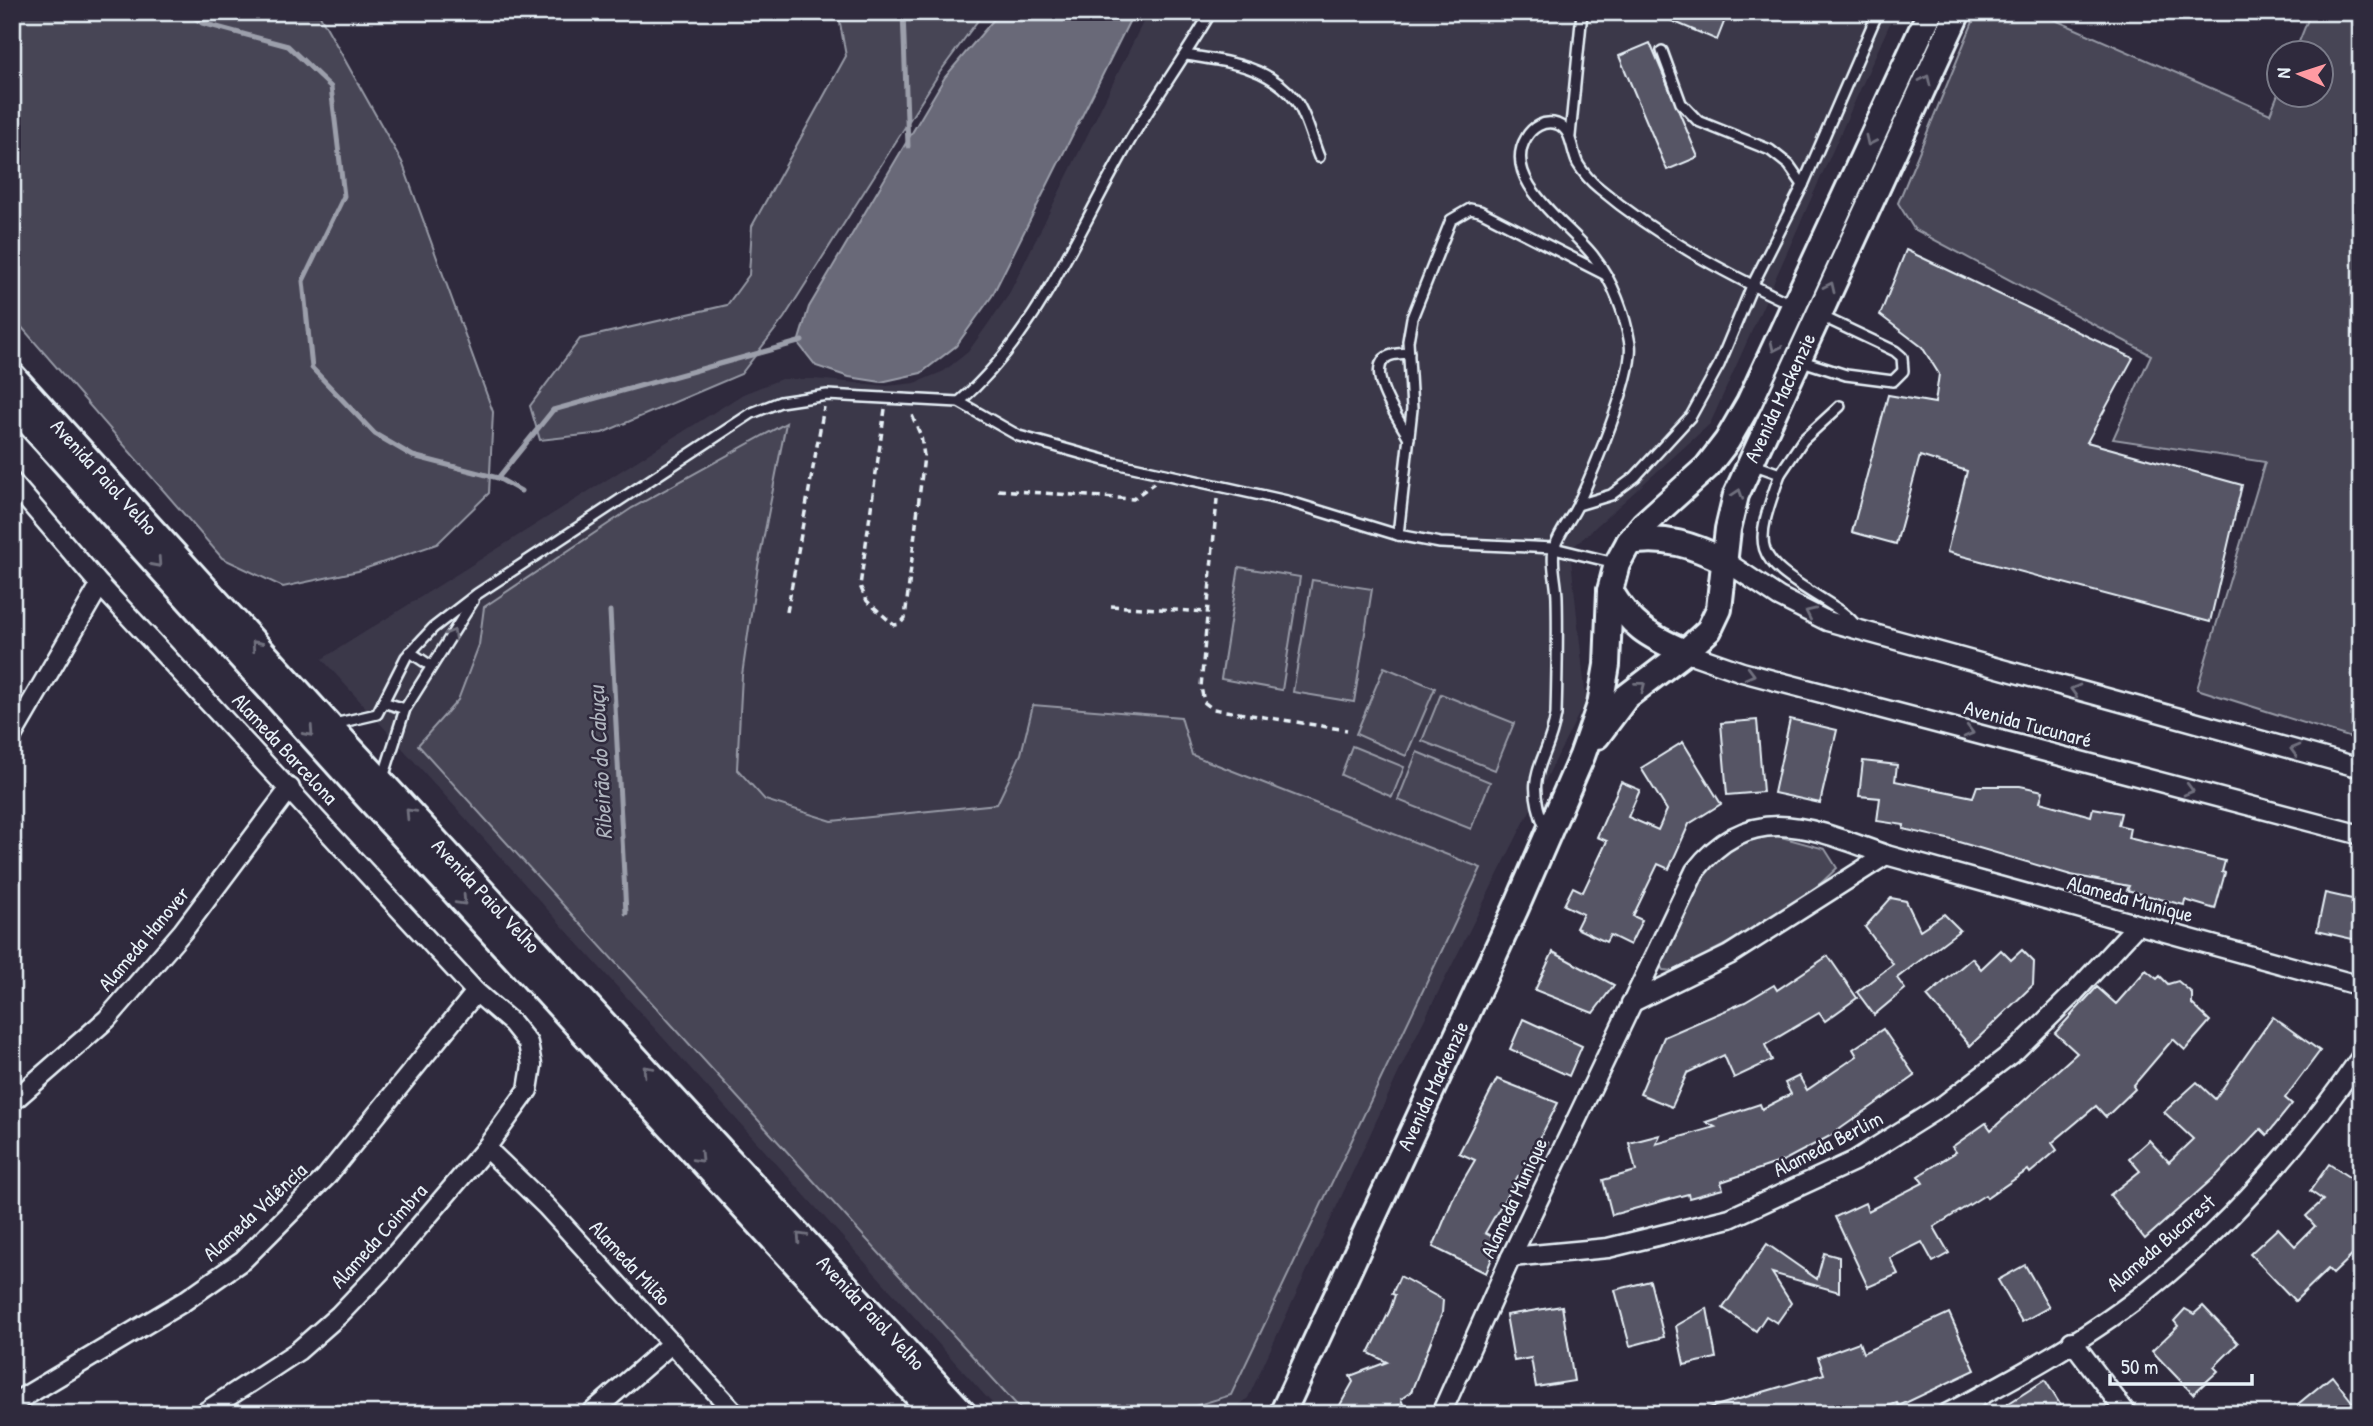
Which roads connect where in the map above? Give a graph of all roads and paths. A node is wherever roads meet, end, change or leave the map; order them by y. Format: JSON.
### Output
{"nodes":[{"id":1,"x":1211,"y":12,"type":"edge"},
{"id":2,"x":1582,"y":12,"type":"edge"},
{"id":3,"x":1878,"y":12,"type":"edge"},
{"id":4,"x":1930,"y":12,"type":"edge"},
{"id":5,"x":1958,"y":12,"type":"edge"},
{"id":6,"x":1662,"y":51,"type":"dead end"},
{"id":7,"x":1186,"y":55,"type":"junction"},
{"id":8,"x":1570,"y":136,"type":"junction"},
{"id":9,"x":1319,"y":157,"type":"dead end"},
{"id":10,"x":1803,"y":185,"type":"junction"},
{"id":11,"x":1605,"y":275,"type":"junction"},
{"id":12,"x":1752,"y":286,"type":"junction"},
{"id":13,"x":1794,"y":306,"type":"junction"},
{"id":14,"x":1818,"y":314,"type":"junction"},
{"id":15,"x":1409,"y":353,"type":"junction"},
{"id":16,"x":1797,"y":359,"type":"junction"},
{"id":17,"x":12,"y":375,"type":"edge"},
{"id":18,"x":827,"y":395,"type":"junction"},
{"id":19,"x":887,"y":397,"type":"junction"},
{"id":20,"x":904,"y":398,"type":"junction"},
{"id":21,"x":959,"y":402,"type":"junction"},
{"id":22,"x":12,"y":404,"type":"edge"},
{"id":23,"x":1840,"y":406,"type":"dead end"},
{"id":24,"x":1409,"y":438,"type":"junction"},
{"id":25,"x":1750,"y":463,"type":"junction"},
{"id":26,"x":1162,"y":473,"type":"junction"},
{"id":27,"x":1780,"y":474,"type":"junction"},
{"id":28,"x":12,"y":482,"type":"edge"},
{"id":29,"x":1218,"y":486,"type":"junction"},
{"id":30,"x":998,"y":490,"type":"dead end"},
{"id":31,"x":1578,"y":505,"type":"junction"},
{"id":32,"x":1398,"y":535,"type":"junction"},
{"id":33,"x":1554,"y":548,"type":"junction"},
{"id":34,"x":1623,"y":553,"type":"junction"},
{"id":35,"x":1725,"y":561,"type":"junction"},
{"id":36,"x":100,"y":585,"type":"junction"},
{"id":37,"x":1610,"y":590,"type":"junction"},
{"id":38,"x":477,"y":594,"type":"junction"},
{"id":39,"x":1111,"y":606,"type":"dead end"},
{"id":40,"x":786,"y":612,"type":"dead end"},
{"id":41,"x":1207,"y":612,"type":"junction"},
{"id":42,"x":1858,"y":631,"type":"junction"},
{"id":43,"x":410,"y":652,"type":"junction"},
{"id":44,"x":1685,"y":652,"type":"junction"},
{"id":45,"x":432,"y":666,"type":"junction"},
{"id":46,"x":383,"y":702,"type":"junction"},
{"id":47,"x":405,"y":709,"type":"junction"},
{"id":48,"x":329,"y":725,"type":"junction"},
{"id":49,"x":1347,"y":730,"type":"dead end"},
{"id":50,"x":12,"y":736,"type":"edge"},
{"id":51,"x":1582,"y":756,"type":"junction"},
{"id":52,"x":2361,"y":768,"type":"edge"},
{"id":53,"x":382,"y":783,"type":"junction"},
{"id":54,"x":290,"y":788,"type":"junction"},
{"id":55,"x":1548,"y":835,"type":"junction"},
{"id":56,"x":2361,"y":835,"type":"edge"},
{"id":57,"x":1886,"y":855,"type":"junction"},
{"id":58,"x":2137,"y":925,"type":"junction"},
{"id":59,"x":2361,"y":986,"type":"edge"},
{"id":60,"x":476,"y":992,"type":"junction"},
{"id":61,"x":1632,"y":1003,"type":"junction"},
{"id":62,"x":528,"y":1043,"type":"joint"},
{"id":63,"x":2361,"y":1057,"type":"edge"},
{"id":64,"x":12,"y":1102,"type":"edge"},
{"id":65,"x":486,"y":1148,"type":"junction"},
{"id":66,"x":1511,"y":1257,"type":"junction"},
{"id":67,"x":2072,"y":1341,"type":"junction"},
{"id":68,"x":672,"y":1343,"type":"junction"},
{"id":69,"x":12,"y":1404,"type":"edge"},
{"id":70,"x":202,"y":1414,"type":"edge"},
{"id":71,"x":590,"y":1414,"type":"edge"},
{"id":72,"x":736,"y":1414,"type":"edge"},
{"id":73,"x":934,"y":1414,"type":"edge"},
{"id":74,"x":964,"y":1414,"type":"edge"},
{"id":75,"x":1282,"y":1414,"type":"edge"},
{"id":76,"x":1441,"y":1414,"type":"edge"},
{"id":77,"x":1946,"y":1414,"type":"edge"},
{"id":78,"x":2127,"y":1414,"type":"edge"}],
"edges":[{"from":1,"to":7,"type":"lane"},
{"from":2,"to":8,"type":"lane"},
{"from":3,"to":10,"type":"lane"},
{"from":4,"to":13,"type":"main road","name":"Avenida Mackenzie","one_way":true},
{"from":14,"to":5,"type":"main road","name":"Avenida Mackenzie","one_way":true},
{"from":6,"to":10,"type":"lane"},
{"from":7,"to":9,"type":"lane"},
{"from":7,"to":21,"type":"lane"},
{"from":8,"to":11,"type":"lane"},
{"from":8,"to":12,"type":"lane"},
{"from":10,"to":12,"type":"lane"},
{"from":11,"to":15,"type":"lane"},
{"from":11,"to":31,"type":"lane"},
{"from":12,"to":13,"type":"lane"},
{"from":12,"to":31,"type":"lane"},
{"from":13,"to":34,"type":"main road","name":"Avenida Mackenzie","one_way":true},
{"from":14,"to":16,"type":"main road","name":"Avenida Mackenzie"},
{"from":14,"to":16,"type":"lane"},
{"from":15,"to":24,"type":"lane"},
{"from":15,"to":24,"type":"lane"},
{"from":16,"to":25,"type":"main road","name":"Avenida Mackenzie"},
{"from":48,"to":17,"type":"main road","name":"Avenida Paiol Velho","one_way":true},
{"from":18,"to":19,"type":"lane"},
{"from":18,"to":38,"type":"lane"},
{"from":18,"to":40,"type":"path"},
{"from":19,"to":20,"type":"lane"},
{"from":19,"to":20,"type":"path"},
{"from":20,"to":21,"type":"lane"},
{"from":21,"to":26,"type":"lane"},
{"from":22,"to":73,"type":"main road","name":"Avenida Paiol Velho","one_way":true},
{"from":23,"to":27,"type":"lane"},
{"from":24,"to":32,"type":"lane"},
{"from":25,"to":27,"type":"lane"},
{"from":35,"to":25,"type":"main road","name":"Avenida Mackenzie","one_way":true},
{"from":26,"to":29,"type":"lane"},
{"from":26,"to":30,"type":"path"},
{"from":27,"to":42,"type":"lane"},
{"from":28,"to":36,"type":"street","name":"Alameda Barcelona"},
{"from":29,"to":32,"type":"lane"},
{"from":29,"to":41,"type":"path"},
{"from":31,"to":33,"type":"lane"},
{"from":32,"to":33,"type":"lane"},
{"from":33,"to":34,"type":"lane"},
{"from":33,"to":55,"type":"lane"},
{"from":34,"to":35,"type":"main road"},
{"from":34,"to":37,"type":"main road","name":"Avenida Mackenzie"},
{"from":42,"to":35,"type":"street","one_way":true},
{"from":35,"to":44,"type":"main road","name":"Avenida Mackenzie"},
{"from":36,"to":50,"type":"street"},
{"from":36,"to":54,"type":"street","name":"Alameda Barcelona"},
{"from":37,"to":44,"type":"main road"},
{"from":37,"to":51,"type":"main road","name":"Avenida Mackenzie"},
{"from":38,"to":43,"type":"lane"},
{"from":45,"to":38,"type":"lane","one_way":true},
{"from":39,"to":41,"type":"path"},
{"from":41,"to":49,"type":"path"},
{"from":52,"to":42,"type":"street","one_way":true},
{"from":43,"to":45,"type":"lane"},
{"from":43,"to":46,"type":"lane"},
{"from":51,"to":44,"type":"main road","name":"Avenida Mackenzie","one_way":true},
{"from":44,"to":56,"type":"street","name":"Avenida Tucunaré","one_way":true},
{"from":45,"to":47,"type":"lane"},
{"from":46,"to":47,"type":"lane"},
{"from":46,"to":48,"type":"lane"},
{"from":47,"to":53,"type":"lane"},
{"from":48,"to":53,"type":"main road","name":"Avenida Paiol Velho"},
{"from":51,"to":55,"type":"main road","name":"Avenida Mackenzie"},
{"from":74,"to":53,"type":"main road","name":"Avenida Paiol Velho","one_way":true},
{"from":54,"to":60,"type":"street","name":"Alameda Barcelona"},
{"from":54,"to":64,"type":"street","name":"Alameda Hanover"},
{"from":55,"to":75,"type":"main road","name":"Avenida Mackenzie"},
{"from":57,"to":58,"type":"street","name":"Alameda Munique"},
{"from":57,"to":61,"type":"street"},
{"from":57,"to":61,"type":"street","name":"Alameda Munique"},
{"from":58,"to":59,"type":"street","name":"Alameda Munique"},
{"from":58,"to":66,"type":"street","name":"Alameda Berlim"},
{"from":60,"to":62,"type":"street","name":"Alameda Barcelona"},
{"from":60,"to":69,"type":"street","name":"Alameda Valência"},
{"from":61,"to":66,"type":"street","name":"Alameda Munique"},
{"from":62,"to":65,"type":"street","name":"Alameda Coimbra"},
{"from":63,"to":67,"type":"street","name":"Alameda Bucarest"},
{"from":65,"to":68,"type":"street","name":"Alameda Milão"},
{"from":65,"to":70,"type":"street","name":"Alameda Coimbra"},
{"from":66,"to":76,"type":"street","name":"Alameda Munique"},
{"from":67,"to":77,"type":"street","name":"Alameda Bucarest"},
{"from":67,"to":78,"type":"street"},
{"from":68,"to":71,"type":"street"},
{"from":68,"to":72,"type":"street","name":"Alameda Milão"}]}
